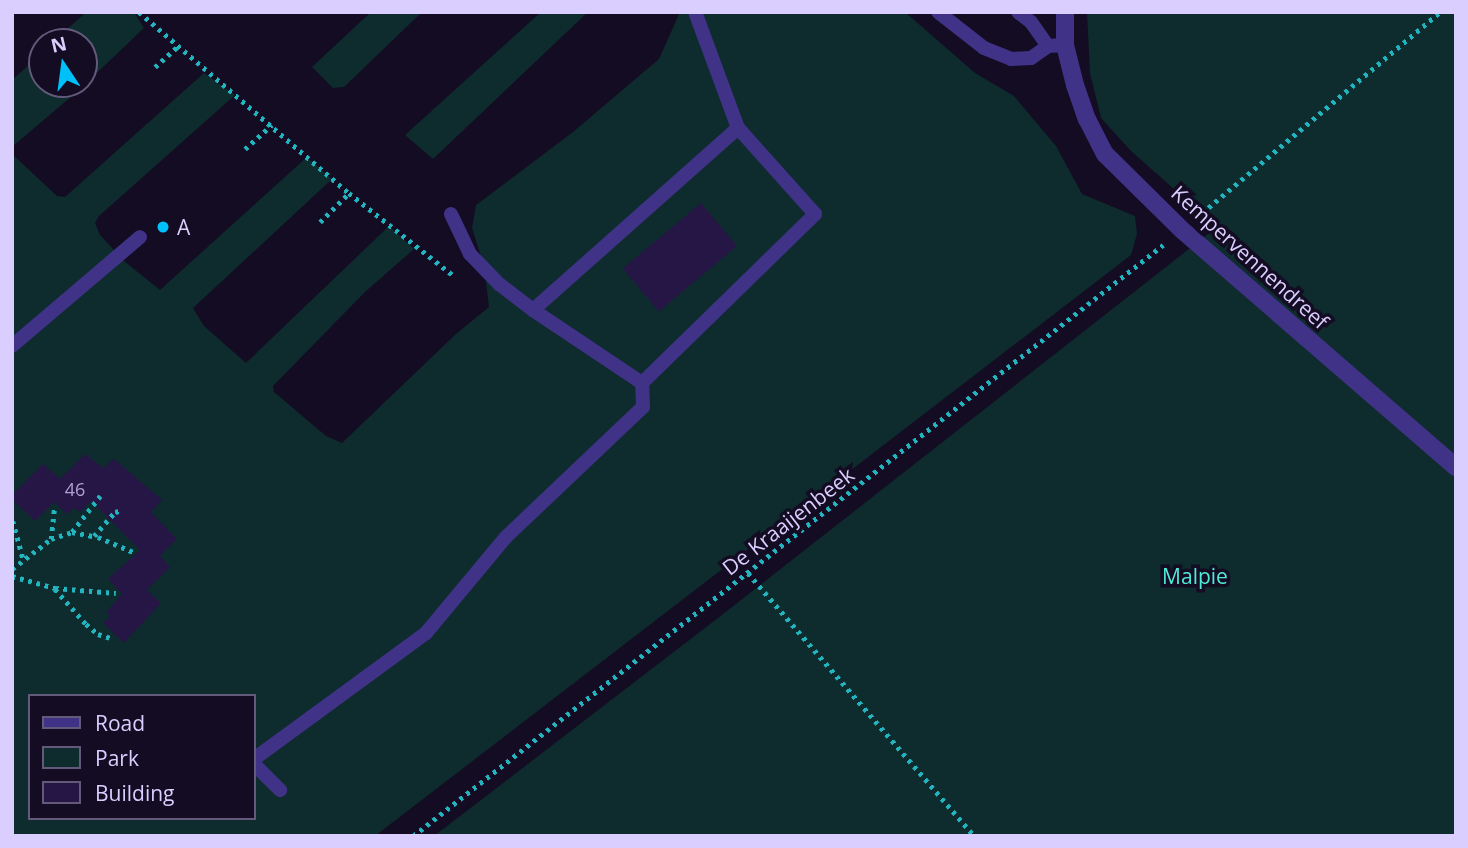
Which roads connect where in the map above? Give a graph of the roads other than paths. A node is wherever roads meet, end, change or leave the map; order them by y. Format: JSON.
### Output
{"nodes":[{"id":1,"x":695,"y":12,"type":"edge"},
{"id":2,"x":938,"y":12,"type":"edge"},
{"id":3,"x":1018,"y":12,"type":"edge"},
{"id":4,"x":1065,"y":12,"type":"edge"},
{"id":5,"x":1056,"y":45,"type":"junction"},
{"id":6,"x":738,"y":128,"type":"junction"},
{"id":7,"x":451,"y":214,"type":"dead end"},
{"id":8,"x":140,"y":236,"type":"dead end"},
{"id":9,"x":533,"y":310,"type":"junction"},
{"id":10,"x":12,"y":346,"type":"edge"},
{"id":11,"x":642,"y":383,"type":"junction"},
{"id":12,"x":1456,"y":467,"type":"edge"},
{"id":13,"x":256,"y":760,"type":"edge"},
{"id":14,"x":256,"y":763,"type":"edge"},
{"id":15,"x":279,"y":790,"type":"dead end"}],
"edges":[{"from":1,"to":6,"type":"lane"},
{"from":2,"to":5,"type":"lane"},
{"from":3,"to":5,"type":"lane"},
{"from":4,"to":5,"type":"street","name":"Kempervennendreef"},
{"from":5,"to":12,"type":"street","name":"Kempervennendreef"},
{"from":6,"to":9,"type":"lane"},
{"from":6,"to":11,"type":"lane"},
{"from":7,"to":9,"type":"lane"},
{"from":8,"to":10,"type":"lane"},
{"from":9,"to":11,"type":"lane"},
{"from":11,"to":13,"type":"lane"},
{"from":14,"to":15,"type":"lane"}]}
